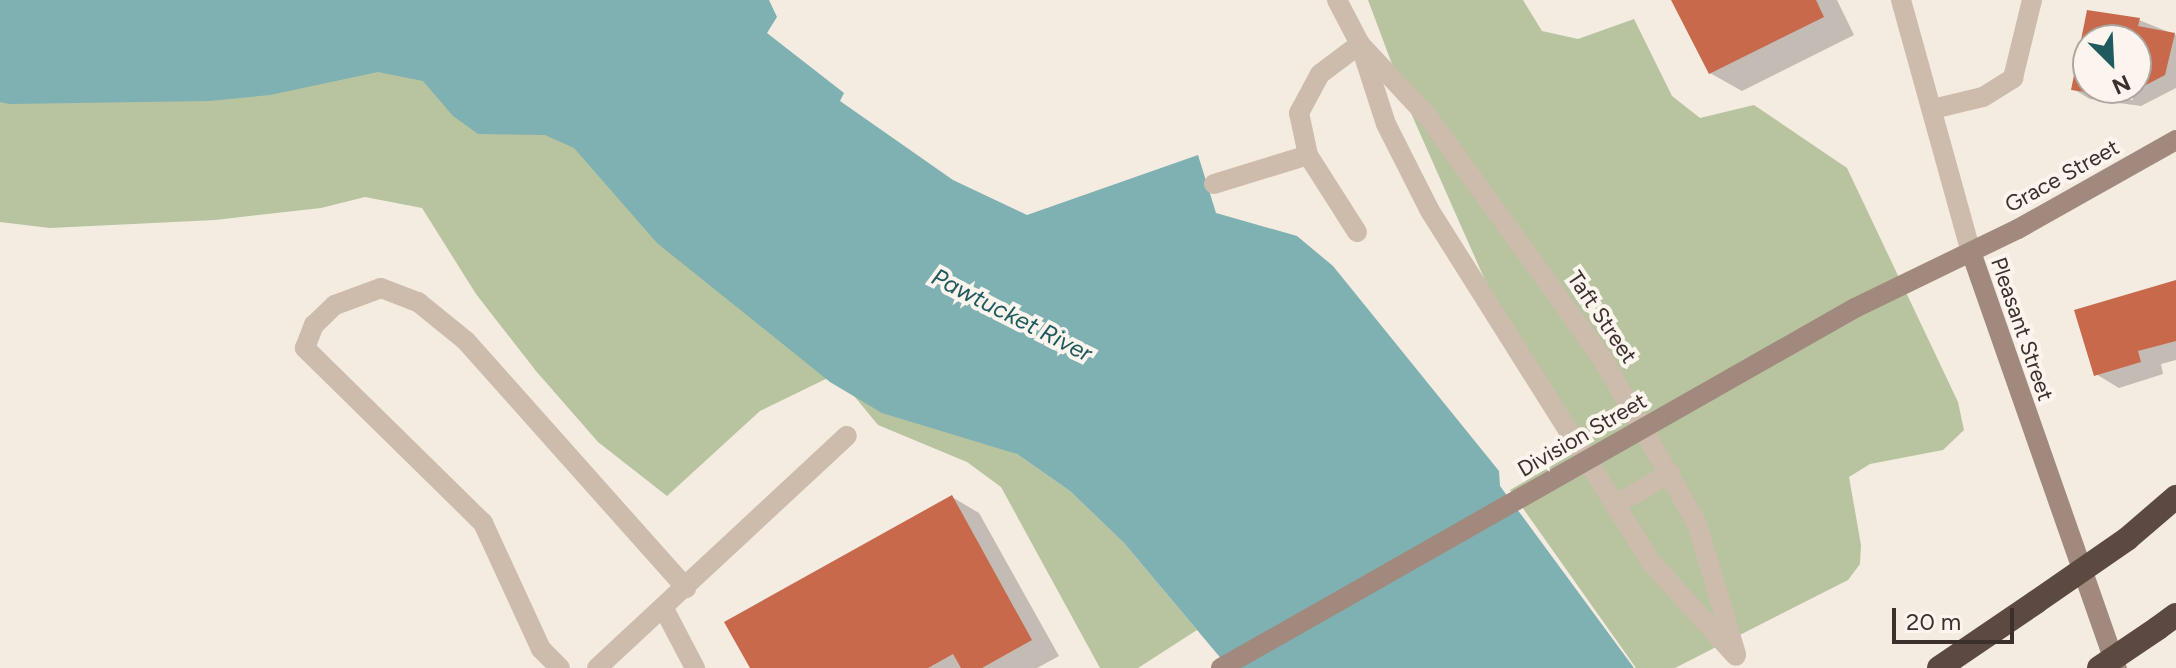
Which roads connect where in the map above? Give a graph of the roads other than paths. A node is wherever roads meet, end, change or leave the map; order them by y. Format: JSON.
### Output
{"nodes":[{"id":1,"x":1337,"y":0,"type":"edge"},
{"id":2,"x":1901,"y":0,"type":"edge"},
{"id":3,"x":2032,"y":0,"type":"edge"},
{"id":4,"x":1360,"y":44,"type":"junction"},
{"id":5,"x":1933,"y":109,"type":"junction"},
{"id":6,"x":2176,"y":140,"type":"edge"},
{"id":7,"x":1308,"y":155,"type":"junction"},
{"id":8,"x":1214,"y":184,"type":"dead end"},
{"id":9,"x":1357,"y":232,"type":"dead end"},
{"id":10,"x":1971,"y":252,"type":"junction"},
{"id":11,"x":847,"y":436,"type":"dead end"},
{"id":12,"x":1670,"y":473,"type":"junction"},
{"id":13,"x":2176,"y":497,"type":"edge"},
{"id":14,"x":1615,"y":505,"type":"junction"},
{"id":15,"x":2176,"y":506,"type":"edge"},
{"id":16,"x":2127,"y":539,"type":"junction"},
{"id":17,"x":686,"y":588,"type":"junction"},
{"id":18,"x":664,"y":609,"type":"junction"},
{"id":19,"x":2167,"y":622,"type":"edge"},
{"id":20,"x":1740,"y":662,"type":"edge"},
{"id":21,"x":560,"y":668,"type":"edge"},
{"id":22,"x":597,"y":668,"type":"edge"},
{"id":23,"x":695,"y":668,"type":"edge"},
{"id":24,"x":1221,"y":668,"type":"edge"},
{"id":25,"x":1939,"y":668,"type":"edge"},
{"id":26,"x":2099,"y":668,"type":"edge"},
{"id":27,"x":2117,"y":668,"type":"edge"}],
"edges":[{"from":1,"to":4,"type":"street","name":"Taft Street"},
{"from":2,"to":5,"type":"street","name":"Pleasant Street"},
{"from":3,"to":5,"type":"street"},
{"from":4,"to":7,"type":"street"},
{"from":4,"to":12,"type":"street","name":"Taft Street"},
{"from":4,"to":14,"type":"street","name":"Taft Street"},
{"from":5,"to":10,"type":"street","name":"Pleasant Street"},
{"from":6,"to":10,"type":"main road","name":"Grace Street"},
{"from":7,"to":8,"type":"street"},
{"from":7,"to":9,"type":"street"},
{"from":10,"to":24,"type":"main road","name":"Division Street","bridge":true},
{"from":10,"to":27,"type":"main road","name":"Pleasant Street"},
{"from":11,"to":17,"type":"street"},
{"from":12,"to":14,"type":"street"},
{"from":12,"to":20,"type":"street","name":"Taft Street"},
{"from":13,"to":16,"type":"highway"},
{"from":14,"to":20,"type":"street","name":"Taft Street"},
{"from":15,"to":16,"type":"highway"},
{"from":16,"to":25,"type":"highway","bridge":true},
{"from":17,"to":18,"type":"street"},
{"from":17,"to":21,"type":"street"},
{"from":18,"to":22,"type":"street"},
{"from":18,"to":23,"type":"street"},
{"from":19,"to":26,"type":"highway","bridge":true}]}
